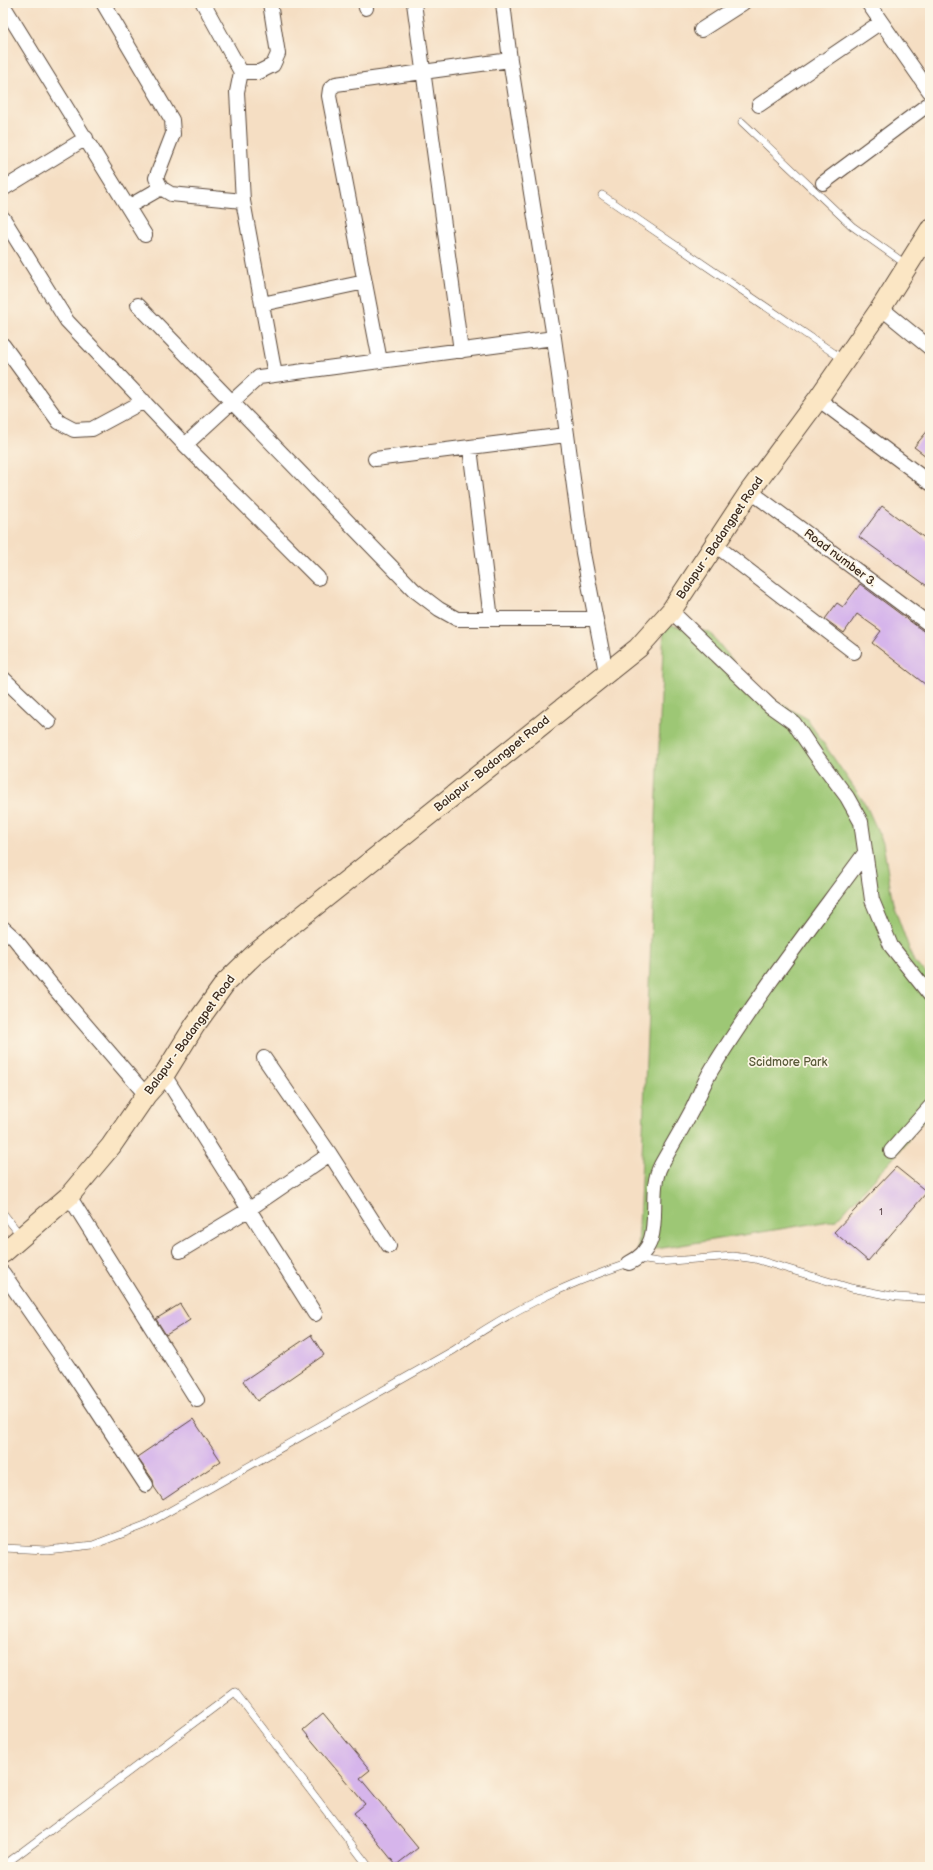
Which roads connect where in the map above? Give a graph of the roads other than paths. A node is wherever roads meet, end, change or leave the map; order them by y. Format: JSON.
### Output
{"nodes":[{"id":1,"x":103,"y":3,"type":"edge"},
{"id":2,"x":203,"y":3,"type":"edge"},
{"id":3,"x":270,"y":3,"type":"edge"},
{"id":4,"x":414,"y":3,"type":"edge"},
{"id":5,"x":503,"y":3,"type":"edge"},
{"id":6,"x":743,"y":3,"type":"edge"},
{"id":7,"x":868,"y":3,"type":"edge"},
{"id":8,"x":3,"y":5,"type":"edge"},
{"id":9,"x":881,"y":22,"type":"junction"},
{"id":10,"x":701,"y":30,"type":"dead end"},
{"id":11,"x":510,"y":60,"type":"junction"},
{"id":12,"x":423,"y":71,"type":"junction"},
{"id":13,"x":241,"y":72,"type":"junction"},
{"id":14,"x":930,"y":92,"type":"edge"},
{"id":15,"x":930,"y":103,"type":"edge"},
{"id":16,"x":759,"y":105,"type":"dead end"},
{"id":17,"x":742,"y":122,"type":"dead end"},
{"id":18,"x":86,"y":138,"type":"junction"},
{"id":19,"x":823,"y":183,"type":"dead end"},
{"id":20,"x":161,"y":188,"type":"junction"},
{"id":21,"x":3,"y":189,"type":"edge"},
{"id":22,"x":602,"y":195,"type":"dead end"},
{"id":23,"x":243,"y":201,"type":"junction"},
{"id":24,"x":128,"y":207,"type":"junction"},
{"id":25,"x":3,"y":218,"type":"edge"},
{"id":26,"x":930,"y":230,"type":"edge"},
{"id":27,"x":145,"y":235,"type":"dead end"},
{"id":28,"x":908,"y":265,"type":"junction"},
{"id":29,"x":365,"y":282,"type":"junction"},
{"id":30,"x":262,"y":304,"type":"junction"},
{"id":31,"x":138,"y":305,"type":"dead end"},
{"id":32,"x":881,"y":308,"type":"junction"},
{"id":33,"x":554,"y":338,"type":"junction"},
{"id":34,"x":3,"y":345,"type":"edge"},
{"id":35,"x":930,"y":348,"type":"edge"},
{"id":36,"x":461,"y":351,"type":"junction"},
{"id":37,"x":844,"y":360,"type":"junction"},
{"id":38,"x":380,"y":361,"type":"junction"},
{"id":39,"x":275,"y":375,"type":"junction"},
{"id":40,"x":818,"y":399,"type":"junction"},
{"id":41,"x":144,"y":401,"type":"junction"},
{"id":42,"x":231,"y":402,"type":"junction"},
{"id":43,"x":566,"y":435,"type":"junction"},
{"id":44,"x":185,"y":445,"type":"junction"},
{"id":45,"x":470,"y":448,"type":"junction"},
{"id":46,"x":375,"y":459,"type":"dead end"},
{"id":47,"x":930,"y":483,"type":"edge"},
{"id":48,"x":750,"y":491,"type":"junction"},
{"id":49,"x":714,"y":544,"type":"junction"},
{"id":50,"x":318,"y":578,"type":"dead end"},
{"id":51,"x":671,"y":611,"type":"junction"},
{"id":52,"x":491,"y":619,"type":"junction"},
{"id":53,"x":596,"y":619,"type":"junction"},
{"id":54,"x":930,"y":625,"type":"edge"},
{"id":55,"x":854,"y":652,"type":"dead end"},
{"id":56,"x":606,"y":672,"type":"junction"},
{"id":57,"x":3,"y":678,"type":"edge"},
{"id":58,"x":48,"y":722,"type":"dead end"},
{"id":59,"x":865,"y":854,"type":"junction"},
{"id":60,"x":3,"y":928,"type":"edge"},
{"id":61,"x":930,"y":995,"type":"edge"},
{"id":62,"x":264,"y":1058,"type":"dead end"},
{"id":63,"x":164,"y":1075,"type":"junction"},
{"id":64,"x":146,"y":1096,"type":"junction"},
{"id":65,"x":930,"y":1107,"type":"edge"},
{"id":66,"x":891,"y":1151,"type":"dead end"},
{"id":67,"x":330,"y":1154,"type":"junction"},
{"id":68,"x":69,"y":1196,"type":"junction"},
{"id":69,"x":248,"y":1210,"type":"junction"},
{"id":70,"x":3,"y":1213,"type":"edge"},
{"id":71,"x":22,"y":1237,"type":"junction"},
{"id":72,"x":389,"y":1246,"type":"dead end"},
{"id":73,"x":180,"y":1251,"type":"dead end"},
{"id":74,"x":3,"y":1253,"type":"edge"},
{"id":75,"x":633,"y":1261,"type":"junction"},
{"id":76,"x":3,"y":1272,"type":"edge"},
{"id":77,"x":930,"y":1299,"type":"edge"},
{"id":78,"x":315,"y":1314,"type":"dead end"},
{"id":79,"x":197,"y":1400,"type":"dead end"},
{"id":80,"x":146,"y":1484,"type":"dead end"},
{"id":81,"x":3,"y":1548,"type":"edge"},
{"id":82,"x":3,"y":1866,"type":"edge"},
{"id":83,"x":369,"y":1867,"type":"edge"}],
"edges":[{"from":1,"to":20,"type":"street"},
{"from":2,"to":13,"type":"street"},
{"from":3,"to":13,"type":"street"},
{"from":4,"to":12,"type":"street"},
{"from":5,"to":11,"type":"street"},
{"from":6,"to":10,"type":"street"},
{"from":7,"to":9,"type":"street"},
{"from":8,"to":18,"type":"street"},
{"from":9,"to":14,"type":"street"},
{"from":9,"to":16,"type":"street"},
{"from":11,"to":12,"type":"street"},
{"from":11,"to":33,"type":"street"},
{"from":12,"to":29,"type":"street"},
{"from":12,"to":36,"type":"street"},
{"from":13,"to":23,"type":"street"},
{"from":15,"to":19,"type":"street"},
{"from":17,"to":28,"type":"lane"},
{"from":18,"to":21,"type":"street"},
{"from":18,"to":24,"type":"street"},
{"from":20,"to":23,"type":"street"},
{"from":20,"to":24,"type":"street"},
{"from":22,"to":37,"type":"lane"},
{"from":23,"to":30,"type":"street"},
{"from":24,"to":27,"type":"street"},
{"from":25,"to":41,"type":"street"},
{"from":26,"to":28,"type":"street","name":"Balapur - Badangpet Road"},
{"from":28,"to":32,"type":"street","name":"Balapur - Badangpet Road"},
{"from":29,"to":30,"type":"street"},
{"from":29,"to":38,"type":"street"},
{"from":30,"to":39,"type":"street"},
{"from":31,"to":42,"type":"street"},
{"from":32,"to":35,"type":"street"},
{"from":32,"to":37,"type":"street","name":"Balapur - Badangpet Road"},
{"from":33,"to":36,"type":"street"},
{"from":33,"to":43,"type":"street"},
{"from":34,"to":41,"type":"street"},
{"from":36,"to":38,"type":"street"},
{"from":37,"to":40,"type":"street","name":"Balapur - Badangpet Road"},
{"from":38,"to":39,"type":"street"},
{"from":39,"to":42,"type":"street"},
{"from":40,"to":47,"type":"street"},
{"from":40,"to":48,"type":"street","name":"Balapur - Badangpet Road"},
{"from":41,"to":44,"type":"street"},
{"from":42,"to":44,"type":"street"},
{"from":42,"to":52,"type":"street"},
{"from":43,"to":45,"type":"street"},
{"from":43,"to":53,"type":"street"},
{"from":44,"to":50,"type":"street"},
{"from":45,"to":46,"type":"street"},
{"from":45,"to":52,"type":"street"},
{"from":48,"to":49,"type":"street","name":"Balapur - Badangpet Road"},
{"from":48,"to":54,"type":"street","name":"Road number 3."},
{"from":49,"to":51,"type":"street","name":"Balapur - Badangpet Road"},
{"from":49,"to":55,"type":"street"},
{"from":51,"to":56,"type":"street","name":"Balapur - Badangpet Road"},
{"from":51,"to":59,"type":"street"},
{"from":52,"to":53,"type":"street"},
{"from":53,"to":56,"type":"street"},
{"from":56,"to":63,"type":"street","name":"Balapur - Badangpet Road"},
{"from":57,"to":58,"type":"street"},
{"from":59,"to":61,"type":"street"},
{"from":59,"to":75,"type":"street"},
{"from":60,"to":64,"type":"street"},
{"from":62,"to":67,"type":"street"},
{"from":63,"to":64,"type":"street","name":"Balapur - Badangpet Road"},
{"from":63,"to":69,"type":"street"},
{"from":64,"to":68,"type":"street","name":"Balapur - Badangpet Road"},
{"from":65,"to":66,"type":"street"},
{"from":67,"to":69,"type":"street"},
{"from":67,"to":72,"type":"street"},
{"from":68,"to":71,"type":"street","name":"Balapur - Badangpet Road"},
{"from":68,"to":79,"type":"street"},
{"from":69,"to":73,"type":"street"},
{"from":69,"to":78,"type":"street"},
{"from":70,"to":71,"type":"lane"},
{"from":71,"to":74,"type":"street","name":"Balapur - Badangpet Road"},
{"from":75,"to":77,"type":"lane"},
{"from":75,"to":81,"type":"lane"},
{"from":76,"to":80,"type":"street"},
{"from":82,"to":83,"type":"lane"}]}
